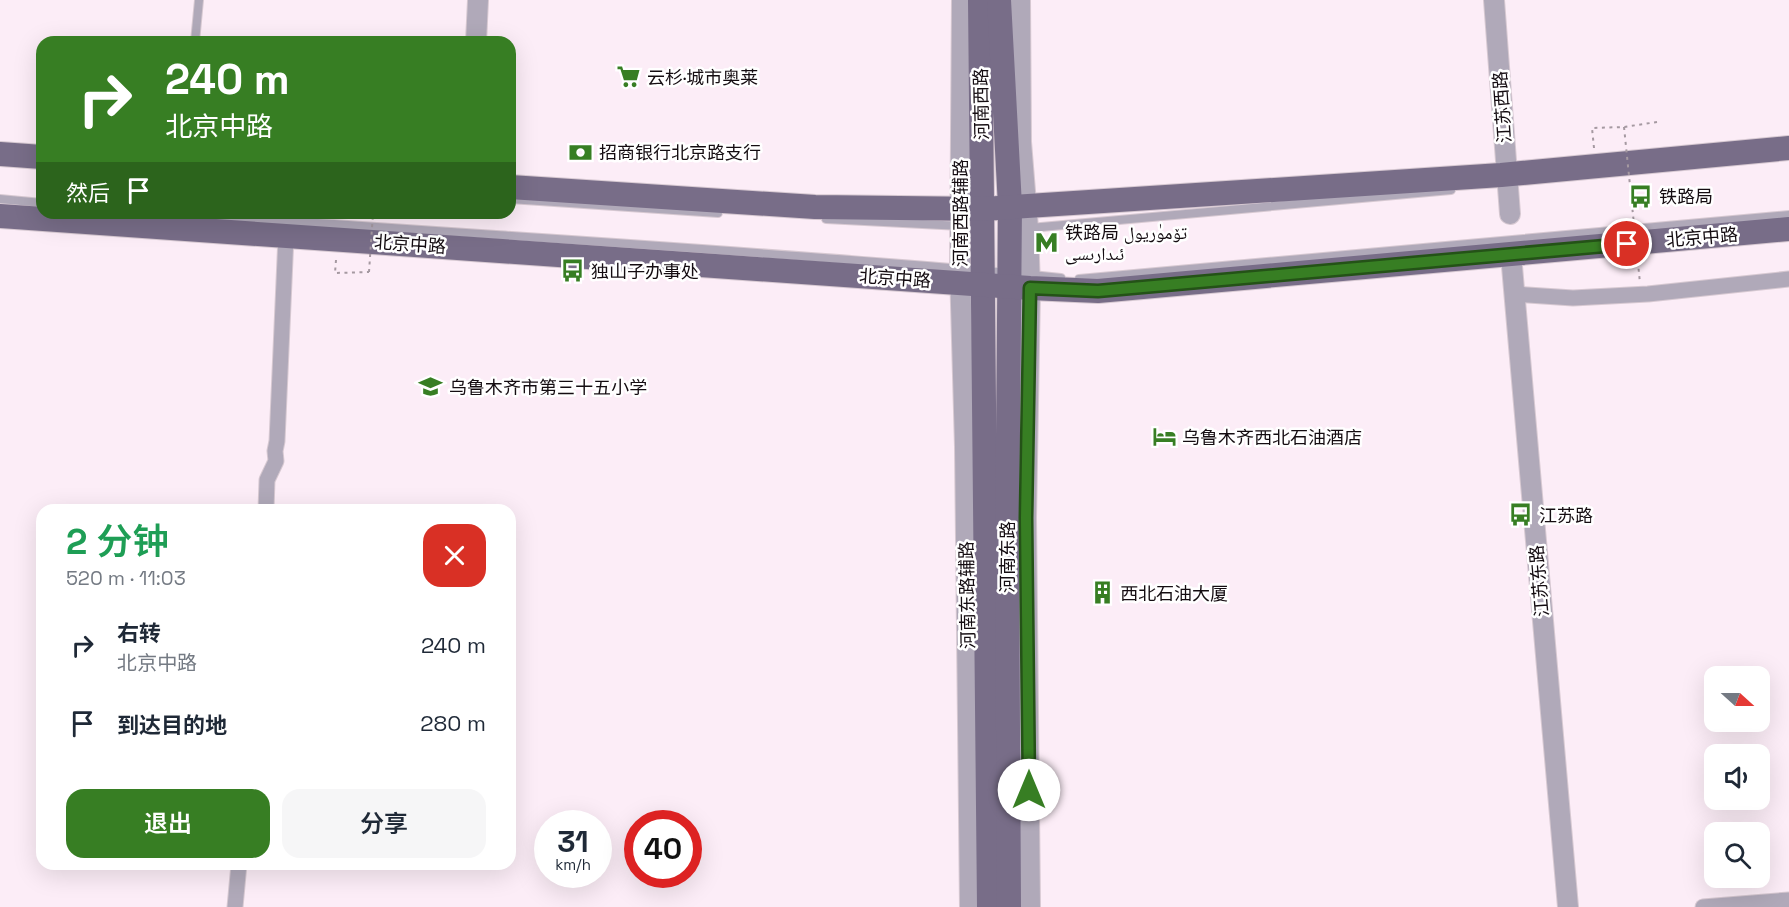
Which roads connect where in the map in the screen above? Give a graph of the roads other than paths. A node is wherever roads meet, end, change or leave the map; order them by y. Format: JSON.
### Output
{"nodes":[{"id":1,"x":199,"y":0,"type":"edge"},
{"id":2,"x":478,"y":0,"type":"edge"},
{"id":3,"x":962,"y":0,"type":"edge"},
{"id":4,"x":980,"y":0,"type":"edge"},
{"id":5,"x":999,"y":0,"type":"edge"},
{"id":6,"x":1020,"y":0,"type":"edge"},
{"id":7,"x":1494,"y":0,"type":"edge"},
{"id":8,"x":196,"y":36,"type":"edge"},
{"id":9,"x":476,"y":36,"type":"edge"},
{"id":10,"x":1789,"y":148,"type":"edge"},
{"id":11,"x":0,"y":154,"type":"edge"},
{"id":12,"x":36,"y":157,"type":"edge"},
{"id":13,"x":1507,"y":182,"type":"junction"},
{"id":14,"x":516,"y":187,"type":"edge"},
{"id":15,"x":1460,"y":189,"type":"dead end"},
{"id":16,"x":516,"y":199,"type":"edge"},
{"id":17,"x":0,"y":200,"type":"edge"},
{"id":18,"x":36,"y":203,"type":"edge"},
{"id":19,"x":729,"y":213,"type":"dead end"},
{"id":20,"x":1510,"y":214,"type":"dead end"},
{"id":21,"x":1789,"y":215,"type":"edge"},
{"id":22,"x":0,"y":216,"type":"edge"},
{"id":23,"x":811,"y":218,"type":"dead end"},
{"id":24,"x":36,"y":219,"type":"edge"},
{"id":25,"x":43,"y":219,"type":"edge"},
{"id":26,"x":260,"y":219,"type":"edge"},
{"id":27,"x":995,"y":219,"type":"junction"},
{"id":28,"x":1789,"y":229,"type":"edge"},
{"id":29,"x":286,"y":236,"type":"junction"},
{"id":30,"x":1511,"y":255,"type":"junction"},
{"id":31,"x":971,"y":277,"type":"junction"},
{"id":32,"x":1789,"y":279,"type":"edge"},
{"id":33,"x":1020,"y":281,"type":"junction"},
{"id":34,"x":1514,"y":294,"type":"junction"},
{"id":35,"x":266,"y":504,"type":"edge"},
{"id":36,"x":238,"y":870,"type":"edge"},
{"id":37,"x":1789,"y":900,"type":"edge"},
{"id":38,"x":235,"y":907,"type":"edge"},
{"id":39,"x":970,"y":907,"type":"edge"},
{"id":40,"x":989,"y":907,"type":"edge"},
{"id":41,"x":1009,"y":907,"type":"edge"},
{"id":42,"x":1030,"y":907,"type":"edge"},
{"id":43,"x":1568,"y":907,"type":"edge"},
{"id":44,"x":1703,"y":907,"type":"edge"}],
"edges":[{"from":1,"to":8,"type":"lane"},
{"from":2,"to":9,"type":"street"},
{"from":3,"to":27,"type":"street","name":"河南西路辅路"},
{"from":4,"to":27,"type":"main road","name":"河南西路"},
{"from":5,"to":27,"type":"main road","name":"河南西路"},
{"from":6,"to":27,"type":"street"},
{"from":7,"to":13,"type":"street","name":"江苏西路"},
{"from":10,"to":13,"type":"main road"},
{"from":11,"to":12,"type":"main road"},
{"from":13,"to":20,"type":"street","name":"江苏西路"},
{"from":13,"to":27,"type":"main road"},
{"from":14,"to":27,"type":"main road"},
{"from":15,"to":27,"type":"lane"},
{"from":16,"to":19,"type":"lane"},
{"from":17,"to":18,"type":"lane"},
{"from":21,"to":33,"type":"lane"},
{"from":22,"to":24,"type":"main road","name":"北京中路"},
{"from":23,"to":27,"type":"lane"},
{"from":25,"to":29,"type":"main road","name":"北京中路"},
{"from":26,"to":31,"type":"lane"},
{"from":27,"to":31,"type":"main road","name":"河南东路"},
{"from":27,"to":33,"type":"main road","name":"河南东路"},
{"from":28,"to":30,"type":"main road","name":"北京中路"},
{"from":29,"to":31,"type":"main road","name":"北京中路"},
{"from":29,"to":35,"type":"street"},
{"from":30,"to":33,"type":"main road","name":"北京中路"},
{"from":30,"to":34,"type":"street","name":"江苏东路"},
{"from":31,"to":33,"type":"main road","name":"北京中路"},
{"from":31,"to":39,"type":"street","name":"河南东路辅路"},
{"from":31,"to":40,"type":"main road","name":"河南东路"},
{"from":32,"to":34,"type":"street"},
{"from":33,"to":41,"type":"main road","name":"河南东路"},
{"from":33,"to":42,"type":"street"},
{"from":34,"to":43,"type":"street","name":"江苏东路"},
{"from":36,"to":38,"type":"street"},
{"from":37,"to":44,"type":"street"}]}
